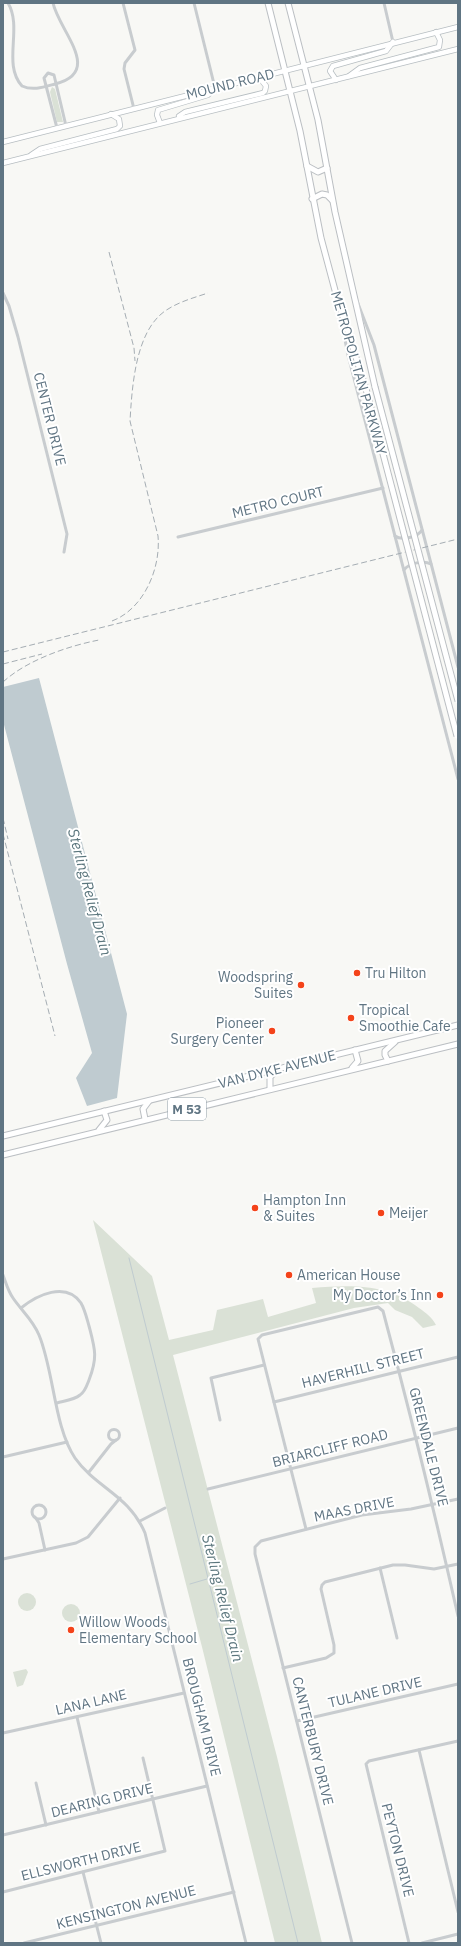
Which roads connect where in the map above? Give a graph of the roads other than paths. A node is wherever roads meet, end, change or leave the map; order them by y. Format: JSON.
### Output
{"nodes":[{"id":1,"x":8,"y":3,"type":"edge"},
{"id":2,"x":53,"y":3,"type":"edge"},
{"id":3,"x":123,"y":3,"type":"edge"},
{"id":4,"x":194,"y":3,"type":"edge"},
{"id":5,"x":268,"y":3,"type":"edge"},
{"id":6,"x":288,"y":3,"type":"edge"},
{"id":7,"x":384,"y":3,"type":"edge"},
{"id":8,"x":458,"y":27,"type":"edge"},
{"id":9,"x":436,"y":32,"type":"junction"},
{"id":10,"x":393,"y":42,"type":"junction"},
{"id":11,"x":458,"y":49,"type":"edge"},
{"id":12,"x":304,"y":65,"type":"junction"},
{"id":13,"x":285,"y":70,"type":"junction"},
{"id":14,"x":259,"y":77,"type":"junction"},
{"id":15,"x":346,"y":78,"type":"junction"},
{"id":16,"x":336,"y":80,"type":"junction"},
{"id":17,"x":56,"y":84,"type":"junction"},
{"id":18,"x":310,"y":86,"type":"junction"},
{"id":19,"x":47,"y":87,"type":"junction"},
{"id":20,"x":215,"y":88,"type":"junction"},
{"id":21,"x":291,"y":91,"type":"junction"},
{"id":22,"x":134,"y":109,"type":"junction"},
{"id":23,"x":111,"y":114,"type":"junction"},
{"id":24,"x":174,"y":119,"type":"junction"},
{"id":25,"x":160,"y":123,"type":"junction"},
{"id":26,"x":66,"y":126,"type":"junction"},
{"id":27,"x":57,"y":128,"type":"junction"},
{"id":28,"x":3,"y":142,"type":"edge"},
{"id":29,"x":28,"y":157,"type":"junction"},
{"id":30,"x":3,"y":163,"type":"edge"},
{"id":31,"x":307,"y":166,"type":"junction"},
{"id":32,"x":327,"y":168,"type":"junction"},
{"id":33,"x":312,"y":199,"type":"junction"},
{"id":34,"x":332,"y":200,"type":"junction"},
{"id":35,"x":354,"y":292,"type":"junction"},
{"id":36,"x":3,"y":293,"type":"edge"},
{"id":37,"x":338,"y":301,"type":"junction"},
{"id":38,"x":383,"y":488,"type":"junction"},
{"id":39,"x":422,"y":530,"type":"junction"},
{"id":40,"x":396,"y":536,"type":"junction"},
{"id":41,"x":178,"y":537,"type":"dead end"},
{"id":42,"x":64,"y":552,"type":"dead end"},
{"id":43,"x":432,"y":564,"type":"junction"},
{"id":44,"x":404,"y":570,"type":"junction"},
{"id":45,"x":458,"y":667,"type":"edge"},
{"id":46,"x":458,"y":701,"type":"edge"},
{"id":47,"x":458,"y":738,"type":"edge"},
{"id":48,"x":458,"y":779,"type":"edge"},
{"id":49,"x":458,"y":1025,"type":"edge"},
{"id":50,"x":397,"y":1040,"type":"junction"},
{"id":51,"x":458,"y":1044,"type":"edge"},
{"id":52,"x":355,"y":1050,"type":"junction"},
{"id":53,"x":388,"y":1061,"type":"junction"},
{"id":54,"x":279,"y":1069,"type":"junction"},
{"id":55,"x":349,"y":1070,"type":"junction"},
{"id":56,"x":270,"y":1089,"type":"junction"},
{"id":57,"x":152,"y":1100,"type":"junction"},
{"id":58,"x":104,"y":1111,"type":"junction"},
{"id":59,"x":145,"y":1119,"type":"junction"},
{"id":60,"x":98,"y":1130,"type":"junction"},
{"id":61,"x":3,"y":1136,"type":"edge"},
{"id":62,"x":3,"y":1155,"type":"edge"},
{"id":63,"x":3,"y":1275,"type":"edge"},
{"id":64,"x":21,"y":1308,"type":"junction"},
{"id":65,"x":458,"y":1356,"type":"edge"},
{"id":66,"x":264,"y":1365,"type":"junction"},
{"id":67,"x":399,"y":1371,"type":"junction"},
{"id":68,"x":274,"y":1402,"type":"junction"},
{"id":69,"x":57,"y":1403,"type":"junction"},
{"id":70,"x":220,"y":1420,"type":"dead end"},
{"id":71,"x":458,"y":1428,"type":"edge"},
{"id":72,"x":109,"y":1438,"type":"junction"},
{"id":73,"x":416,"y":1438,"type":"junction"},
{"id":74,"x":116,"y":1440,"type":"junction"},
{"id":75,"x":67,"y":1442,"type":"junction"},
{"id":76,"x":111,"y":1444,"type":"junction"},
{"id":77,"x":3,"y":1457,"type":"edge"},
{"id":78,"x":291,"y":1469,"type":"junction"},
{"id":79,"x":89,"y":1472,"type":"junction"},
{"id":80,"x":208,"y":1489,"type":"dead end"},
{"id":81,"x":120,"y":1498,"type":"junction"},
{"id":82,"x":458,"y":1499,"type":"edge"},
{"id":83,"x":432,"y":1504,"type":"junction"},
{"id":84,"x":165,"y":1508,"type":"dead end"},
{"id":85,"x":35,"y":1517,"type":"junction"},
{"id":86,"x":40,"y":1518,"type":"junction"},
{"id":87,"x":140,"y":1521,"type":"junction"},
{"id":88,"x":39,"y":1523,"type":"junction"},
{"id":89,"x":306,"y":1529,"type":"junction"},
{"id":90,"x":256,"y":1544,"type":"joint"},
{"id":91,"x":45,"y":1550,"type":"junction"},
{"id":92,"x":3,"y":1559,"type":"edge"},
{"id":93,"x":458,"y":1564,"type":"edge"},
{"id":94,"x":447,"y":1567,"type":"junction"},
{"id":95,"x":380,"y":1568,"type":"junction"},
{"id":96,"x":458,"y":1616,"type":"edge"},
{"id":97,"x":397,"y":1638,"type":"dead end"},
{"id":98,"x":283,"y":1668,"type":"junction"},
{"id":99,"x":458,"y":1684,"type":"edge"},
{"id":100,"x":184,"y":1692,"type":"junction"},
{"id":101,"x":77,"y":1717,"type":"junction"},
{"id":102,"x":297,"y":1721,"type":"junction"},
{"id":103,"x":3,"y":1733,"type":"edge"},
{"id":104,"x":458,"y":1741,"type":"edge"},
{"id":105,"x":419,"y":1750,"type":"junction"},
{"id":106,"x":143,"y":1758,"type":"dead end"},
{"id":107,"x":36,"y":1783,"type":"dead end"},
{"id":108,"x":207,"y":1786,"type":"junction"},
{"id":109,"x":153,"y":1799,"type":"junction"},
{"id":110,"x":99,"y":1812,"type":"junction"},
{"id":111,"x":46,"y":1825,"type":"junction"},
{"id":112,"x":3,"y":1835,"type":"edge"},
{"id":113,"x":83,"y":1872,"type":"junction"},
{"id":114,"x":3,"y":1892,"type":"edge"},
{"id":115,"x":234,"y":1892,"type":"junction"},
{"id":116,"x":458,"y":1912,"type":"edge"},
{"id":117,"x":96,"y":1925,"type":"junction"},
{"id":118,"x":458,"y":1934,"type":"edge"},
{"id":119,"x":24,"y":1943,"type":"edge"},
{"id":120,"x":101,"y":1943,"type":"edge"},
{"id":121,"x":246,"y":1943,"type":"edge"},
{"id":122,"x":352,"y":1943,"type":"edge"},
{"id":123,"x":409,"y":1943,"type":"edge"},
{"id":124,"x":422,"y":1943,"type":"edge"}],
"edges":[{"from":1,"to":19,"type":"street"},
{"from":2,"to":17,"type":"street"},
{"from":3,"to":22,"type":"street"},
{"from":4,"to":20,"type":"street"},
{"from":5,"to":13,"type":"main road","name":"METROPOLITAN PARKWAY"},
{"from":6,"to":12,"type":"main road","name":"METROPOLITAN PARKWAY"},
{"from":7,"to":10,"type":"street"},
{"from":8,"to":9,"type":"main road","name":"MOUND ROAD"},
{"from":9,"to":10,"type":"main road","name":"MOUND ROAD"},
{"from":9,"to":15,"type":"main road"},
{"from":10,"to":12,"type":"main road","name":"MOUND ROAD"},
{"from":10,"to":16,"type":"main road"},
{"from":11,"to":15,"type":"main road","name":"MOUND ROAD"},
{"from":12,"to":13,"type":"main road","name":"MOUND ROAD"},
{"from":12,"to":18,"type":"main road","name":"METROPOLITAN PARKWAY"},
{"from":13,"to":14,"type":"main road","name":"MOUND ROAD"},
{"from":13,"to":21,"type":"main road","name":"METROPOLITAN PARKWAY"},
{"from":14,"to":20,"type":"main road","name":"MOUND ROAD"},
{"from":14,"to":24,"type":"main road"},
{"from":15,"to":16,"type":"main road","name":"MOUND ROAD"},
{"from":16,"to":18,"type":"main road","name":"MOUND ROAD"},
{"from":17,"to":19,"type":"street"},
{"from":17,"to":19,"type":"street"},
{"from":17,"to":26,"type":"street"},
{"from":18,"to":21,"type":"main road","name":"MOUND ROAD"},
{"from":18,"to":32,"type":"main road","name":"METROPOLITAN PARKWAY"},
{"from":19,"to":27,"type":"street"},
{"from":20,"to":22,"type":"main road","name":"MOUND ROAD"},
{"from":20,"to":25,"type":"main road"},
{"from":21,"to":24,"type":"main road","name":"MOUND ROAD"},
{"from":21,"to":31,"type":"main road","name":"METROPOLITAN PARKWAY"},
{"from":22,"to":23,"type":"main road","name":"MOUND ROAD"},
{"from":23,"to":26,"type":"main road","name":"MOUND ROAD"},
{"from":23,"to":29,"type":"main road"},
{"from":24,"to":25,"type":"main road","name":"MOUND ROAD"},
{"from":25,"to":29,"type":"main road","name":"MOUND ROAD"},
{"from":26,"to":27,"type":"main road","name":"MOUND ROAD"},
{"from":27,"to":28,"type":"main road","name":"MOUND ROAD"},
{"from":29,"to":30,"type":"main road","name":"MOUND ROAD"},
{"from":31,"to":32,"type":"main road"},
{"from":31,"to":33,"type":"main road","name":"METROPOLITAN PARKWAY"},
{"from":32,"to":34,"type":"main road","name":"METROPOLITAN PARKWAY"},
{"from":33,"to":34,"type":"main road"},
{"from":33,"to":37,"type":"main road","name":"METROPOLITAN PARKWAY"},
{"from":34,"to":35,"type":"main road","name":"METROPOLITAN PARKWAY"},
{"from":35,"to":39,"type":"street"},
{"from":35,"to":46,"type":"main road","name":"METROPOLITAN PARKWAY","bridge":true},
{"from":36,"to":42,"type":"street","name":"CENTER DRIVE"},
{"from":37,"to":38,"type":"street"},
{"from":37,"to":47,"type":"main road","name":"METROPOLITAN PARKWAY","bridge":true},
{"from":38,"to":40,"type":"street"},
{"from":38,"to":41,"type":"street","name":"METRO COURT"},
{"from":39,"to":40,"type":"street"},
{"from":39,"to":43,"type":"street"},
{"from":40,"to":44,"type":"street"},
{"from":43,"to":44,"type":"street"},
{"from":43,"to":45,"type":"street"},
{"from":44,"to":48,"type":"street"},
{"from":49,"to":50,"type":"main road","name":"VAN DYKE AVENUE","number":"M 53"},
{"from":50,"to":52,"type":"main road","name":"VAN DYKE AVENUE","number":"M 53"},
{"from":50,"to":53,"type":"main road"},
{"from":51,"to":53,"type":"main road","name":"VAN DYKE AVENUE","number":"M 53"},
{"from":52,"to":54,"type":"main road","name":"VAN DYKE AVENUE","number":"M 53"},
{"from":52,"to":55,"type":"main road"},
{"from":53,"to":55,"type":"main road","name":"VAN DYKE AVENUE","number":"M 53"},
{"from":54,"to":56,"type":"main road"},
{"from":54,"to":57,"type":"main road","name":"VAN DYKE AVENUE","number":"M 53"},
{"from":55,"to":56,"type":"main road","name":"VAN DYKE AVENUE","number":"M 53"},
{"from":56,"to":59,"type":"main road","name":"VAN DYKE AVENUE","number":"M 53"},
{"from":57,"to":58,"type":"main road","name":"VAN DYKE AVENUE","number":"M 53"},
{"from":57,"to":59,"type":"main road"},
{"from":58,"to":60,"type":"main road"},
{"from":58,"to":61,"type":"main road","name":"VAN DYKE AVENUE","number":"M 53"},
{"from":59,"to":60,"type":"main road","name":"VAN DYKE AVENUE","number":"M 53"},
{"from":60,"to":62,"type":"main road","name":"VAN DYKE AVENUE","number":"M 53"},
{"from":63,"to":64,"type":"street","name":"BROUGHAM DRIVE"},
{"from":64,"to":69,"type":"street","name":"BROUGHAM DRIVE"},
{"from":64,"to":69,"type":"street"},
{"from":65,"to":67,"type":"street","name":"HAVERHILL STREET"},
{"from":66,"to":67,"type":"street","name":"GREENDALE DRIVE"},
{"from":66,"to":68,"type":"street"},
{"from":66,"to":70,"type":"street"},
{"from":67,"to":68,"type":"street","name":"HAVERHILL STREET"},
{"from":67,"to":73,"type":"street","name":"GREENDALE DRIVE"},
{"from":68,"to":78,"type":"street"},
{"from":69,"to":75,"type":"street","name":"BROUGHAM DRIVE"},
{"from":71,"to":73,"type":"street","name":"BRIARCLIFF ROAD"},
{"from":72,"to":74,"type":"street"},
{"from":72,"to":74,"type":"street"},
{"from":72,"to":76,"type":"street"},
{"from":73,"to":78,"type":"street","name":"BRIARCLIFF ROAD"},
{"from":73,"to":83,"type":"street","name":"GREENDALE DRIVE"},
{"from":74,"to":76,"type":"street"},
{"from":75,"to":77,"type":"street"},
{"from":75,"to":79,"type":"street","name":"BROUGHAM DRIVE"},
{"from":76,"to":79,"type":"street"},
{"from":78,"to":80,"type":"street","name":"BRIARCLIFF ROAD"},
{"from":78,"to":89,"type":"street"},
{"from":79,"to":81,"type":"street","name":"BROUGHAM DRIVE"},
{"from":81,"to":87,"type":"street","name":"BROUGHAM DRIVE"},
{"from":81,"to":91,"type":"street"},
{"from":82,"to":83,"type":"street","name":"MAAS DRIVE"},
{"from":83,"to":89,"type":"street","name":"MAAS DRIVE"},
{"from":83,"to":94,"type":"street","name":"GREENDALE DRIVE"},
{"from":84,"to":87,"type":"street"},
{"from":85,"to":86,"type":"street"},
{"from":85,"to":86,"type":"street"},
{"from":85,"to":88,"type":"street"},
{"from":86,"to":88,"type":"street"},
{"from":87,"to":100,"type":"street","name":"BROUGHAM DRIVE"},
{"from":88,"to":91,"type":"street"},
{"from":89,"to":90,"type":"street","name":"MAAS DRIVE"},
{"from":90,"to":98,"type":"street","name":"CANTERBURY DRIVE"},
{"from":91,"to":92,"type":"street"},
{"from":93,"to":94,"type":"street"},
{"from":94,"to":95,"type":"street"},
{"from":94,"to":96,"type":"street","name":"GREENDALE DRIVE"},
{"from":95,"to":97,"type":"street"},
{"from":95,"to":98,"type":"street"},
{"from":98,"to":102,"type":"street","name":"CANTERBURY DRIVE"},
{"from":99,"to":102,"type":"street","name":"TULANE DRIVE"},
{"from":100,"to":101,"type":"street","name":"LANA LANE"},
{"from":100,"to":108,"type":"street","name":"BROUGHAM DRIVE"},
{"from":101,"to":103,"type":"street","name":"LANA LANE"},
{"from":101,"to":110,"type":"street"},
{"from":102,"to":122,"type":"street","name":"CANTERBURY DRIVE"},
{"from":104,"to":105,"type":"street"},
{"from":105,"to":116,"type":"street"},
{"from":105,"to":123,"type":"street","name":"PEYTON DRIVE"},
{"from":106,"to":109,"type":"street"},
{"from":107,"to":111,"type":"street"},
{"from":108,"to":109,"type":"street","name":"DEARING DRIVE"},
{"from":108,"to":115,"type":"street","name":"BROUGHAM DRIVE"},
{"from":109,"to":110,"type":"street","name":"DEARING DRIVE"},
{"from":109,"to":113,"type":"street","name":"ELLSWORTH DRIVE"},
{"from":110,"to":111,"type":"street","name":"DEARING DRIVE"},
{"from":111,"to":112,"type":"street","name":"DEARING DRIVE"},
{"from":113,"to":114,"type":"street","name":"ELLSWORTH DRIVE"},
{"from":113,"to":117,"type":"street"},
{"from":115,"to":117,"type":"street","name":"KENSINGTON AVENUE"},
{"from":115,"to":121,"type":"street","name":"BROUGHAM DRIVE"},
{"from":117,"to":119,"type":"street","name":"KENSINGTON AVENUE"},
{"from":117,"to":120,"type":"street"},
{"from":118,"to":124,"type":"street"}]}
